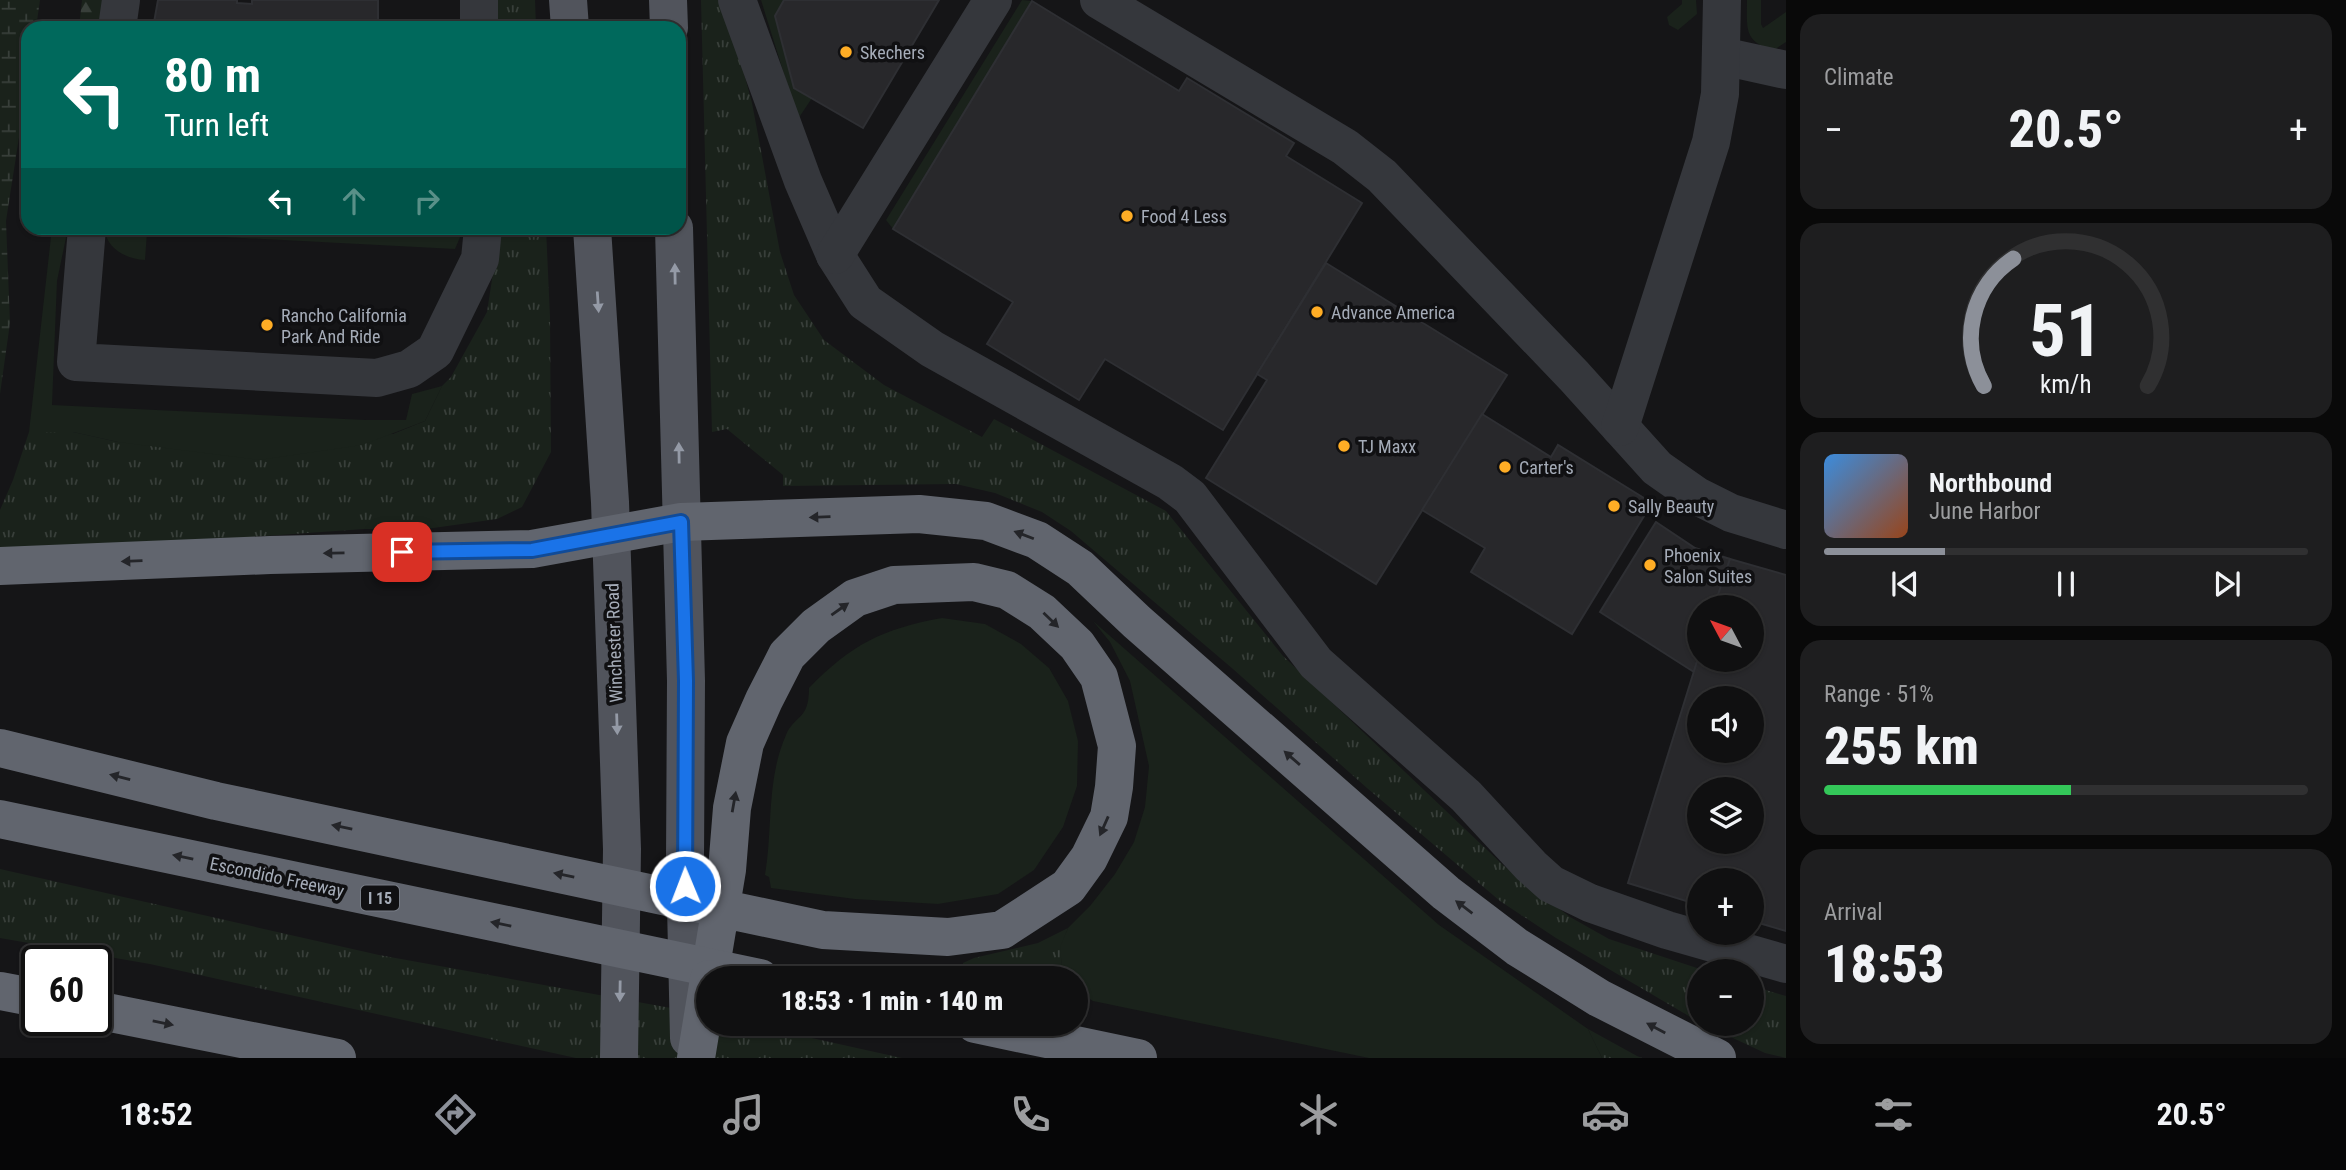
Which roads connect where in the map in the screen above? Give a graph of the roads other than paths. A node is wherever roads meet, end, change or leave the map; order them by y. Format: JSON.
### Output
{"nodes":[{"id":1,"x":121,"y":0,"type":"edge"},
{"id":2,"x":479,"y":0,"type":"edge"},
{"id":3,"x":568,"y":0,"type":"edge"},
{"id":4,"x":668,"y":0,"type":"edge"},
{"id":5,"x":737,"y":0,"type":"edge"},
{"id":6,"x":993,"y":0,"type":"edge"},
{"id":7,"x":1099,"y":0,"type":"edge"},
{"id":8,"x":1723,"y":0,"type":"edge"},
{"id":9,"x":118,"y":21,"type":"edge"},
{"id":10,"x":479,"y":21,"type":"edge"},
{"id":11,"x":570,"y":21,"type":"edge"},
{"id":12,"x":669,"y":21,"type":"edge"},
{"id":13,"x":1721,"y":56,"type":"junction"},
{"id":14,"x":1786,"y":69,"type":"edge"},
{"id":15,"x":86,"y":235,"type":"edge"},
{"id":16,"x":482,"y":235,"type":"edge"},
{"id":17,"x":592,"y":235,"type":"edge"},
{"id":18,"x":674,"y":235,"type":"edge"},
{"id":19,"x":835,"y":255,"type":"junction"},
{"id":20,"x":1620,"y":427,"type":"junction"},
{"id":21,"x":681,"y":522,"type":"junction"},
{"id":22,"x":1786,"y":530,"type":"edge"},
{"id":23,"x":610,"y":533,"type":"junction"},
{"id":24,"x":0,"y":566,"type":"edge"},
{"id":25,"x":0,"y":748,"type":"edge"},
{"id":26,"x":0,"y":820,"type":"edge"},
{"id":27,"x":721,"y":908,"type":"edge"},
{"id":28,"x":721,"y":908,"type":"edge"},
{"id":29,"x":721,"y":908,"type":"edge"},
{"id":30,"x":721,"y":908,"type":"edge"},
{"id":31,"x":1786,"y":964,"type":"edge"},
{"id":32,"x":702,"y":966,"type":"edge"},
{"id":33,"x":711,"y":966,"type":"edge"},
{"id":34,"x":0,"y":991,"type":"edge"},
{"id":35,"x":21,"y":995,"type":"edge"},
{"id":36,"x":112,"y":1013,"type":"edge"},
{"id":37,"x":700,"y":1036,"type":"edge"},
{"id":38,"x":1033,"y":1036,"type":"edge"},
{"id":39,"x":337,"y":1058,"type":"edge"},
{"id":40,"x":620,"y":1058,"type":"edge"},
{"id":41,"x":690,"y":1058,"type":"edge"},
{"id":42,"x":696,"y":1058,"type":"edge"},
{"id":43,"x":1138,"y":1058,"type":"edge"},
{"id":44,"x":1717,"y":1058,"type":"edge"}],
"edges":[{"from":1,"to":9,"type":"lane"},
{"from":2,"to":10,"type":"lane"},
{"from":3,"to":11,"type":"main road"},
{"from":4,"to":12,"type":"main road"},
{"from":5,"to":19,"type":"lane"},
{"from":6,"to":19,"type":"lane"},
{"from":7,"to":20,"type":"lane"},
{"from":8,"to":13,"type":"lane"},
{"from":13,"to":14,"type":"lane"},
{"from":13,"to":20,"type":"lane"},
{"from":15,"to":16,"type":"lane"},
{"from":17,"to":23,"type":"main road","name":"Winchester Road","one_way":true},
{"from":21,"to":18,"type":"main road","one_way":true},
{"from":19,"to":31,"type":"lane"},
{"from":20,"to":22,"type":"lane"},
{"from":21,"to":23,"type":"highway"},
{"from":21,"to":41,"type":"main road"},
{"from":44,"to":21,"type":"highway","one_way":true},
{"from":23,"to":24,"type":"highway","one_way":true},
{"from":23,"to":40,"type":"main road","name":"Winchester Road","one_way":true},
{"from":30,"to":25,"type":"highway","one_way":true},
{"from":32,"to":26,"type":"highway","name":"Escondido Freeway","number":"I 15","one_way":true},
{"from":33,"to":27,"type":"highway","one_way":true},
{"from":28,"to":29,"type":"highway","one_way":true},
{"from":34,"to":35,"type":"highway"},
{"from":36,"to":39,"type":"highway","one_way":true},
{"from":37,"to":42,"type":"highway"},
{"from":38,"to":43,"type":"highway"}]}
